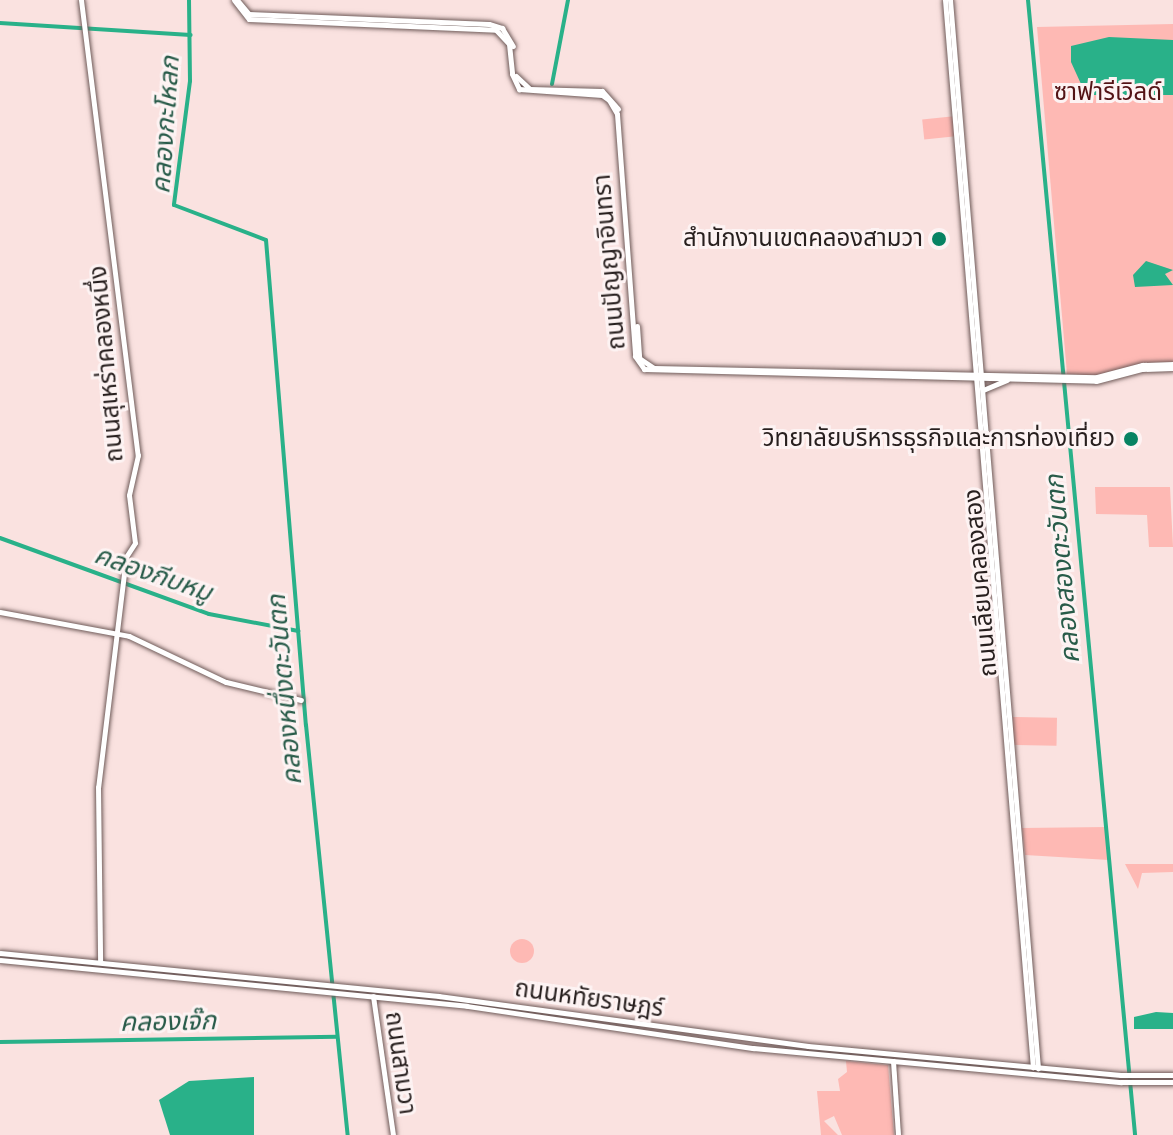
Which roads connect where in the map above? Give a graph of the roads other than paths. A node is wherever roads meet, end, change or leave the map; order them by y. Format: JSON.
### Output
{"nodes":[{"id":1,"x":81,"y":0,"type":"edge"},
{"id":2,"x":236,"y":0,"type":"edge"},
{"id":3,"x":948,"y":0,"type":"edge"},
{"id":4,"x":1173,"y":366,"type":"edge"},
{"id":5,"x":979,"y":378,"type":"junction"},
{"id":6,"x":1063,"y":379,"type":"junction"},
{"id":7,"x":1007,"y":380,"type":"junction"},
{"id":8,"x":983,"y":390,"type":"junction"},
{"id":9,"x":0,"y":612,"type":"edge"},
{"id":10,"x":115,"y":634,"type":"junction"},
{"id":11,"x":301,"y":700,"type":"dead end"},
{"id":12,"x":1024,"y":930,"type":"junction"},
{"id":13,"x":0,"y":953,"type":"edge"},
{"id":14,"x":0,"y":960,"type":"edge"},
{"id":15,"x":100,"y":962,"type":"junction"},
{"id":16,"x":91,"y":969,"type":"junction"},
{"id":17,"x":107,"y":971,"type":"junction"},
{"id":18,"x":373,"y":996,"type":"junction"},
{"id":19,"x":467,"y":1003,"type":"junction"},
{"id":20,"x":893,"y":1058,"type":"junction"},
{"id":21,"x":1034,"y":1058,"type":"junction"},
{"id":22,"x":1024,"y":1065,"type":"junction"},
{"id":23,"x":1037,"y":1069,"type":"junction"},
{"id":24,"x":1173,"y":1075,"type":"edge"},
{"id":25,"x":1136,"y":1079,"type":"junction"},
{"id":26,"x":1173,"y":1082,"type":"edge"},
{"id":27,"x":393,"y":1135,"type":"edge"},
{"id":28,"x":898,"y":1135,"type":"edge"}],
"edges":[{"from":1,"to":10,"type":"main road","name":"ถนนสุเหร่าคลองหนึ่ง"},
{"from":2,"to":5,"type":"main road","name":"ถนนปัญญาอินทรา"},
{"from":3,"to":5,"type":"main road","name":"ถนนเลียบคลองสอง"},
{"from":4,"to":6,"type":"main road","name":"ถนนปัญญาอินทรา"},
{"from":5,"to":6,"type":"main road","name":"ถนนปัญญาอินทรา"},
{"from":5,"to":7,"type":"main road","name":"ถนนปัญญาอินทรา"},
{"from":5,"to":8,"type":"main road","name":"ถนนเลียบคลองสอง"},
{"from":5,"to":12,"type":"main road","name":"ถนนเลียบคลองสอง"},
{"from":6,"to":7,"type":"main road","name":"ถนนปัญญาอินทรา"},
{"from":7,"to":8,"type":"main road"},
{"from":8,"to":12,"type":"main road","name":"ถนนเลียบคลองสอง"},
{"from":9,"to":10,"type":"main road"},
{"from":10,"to":11,"type":"main road"},
{"from":10,"to":15,"type":"main road","name":"ถนนสุเหร่าคลองหนึ่ง"},
{"from":12,"to":21,"type":"main road","name":"ถนนเลียบคลองสอง"},
{"from":13,"to":15,"type":"main road","name":"ถนนหทัยราษฎร์"},
{"from":14,"to":16,"type":"main road","name":"ถนนหทัยราษฎร์"},
{"from":15,"to":16,"type":"main road"},
{"from":15,"to":17,"type":"main road"},
{"from":15,"to":19,"type":"main road","name":"ถนนหทัยราษฎร์"},
{"from":16,"to":17,"type":"main road","name":"ถนนหทัยราษฎร์"},
{"from":17,"to":18,"type":"main road","name":"ถนนหทัยราษฎร์"},
{"from":18,"to":19,"type":"main road","name":"ถนนหทัยราษฎร์"},
{"from":18,"to":27,"type":"main road","name":"ถนนสามวา"},
{"from":19,"to":20,"type":"main road","name":"ถนนหทัยราษฎร์"},
{"from":20,"to":22,"type":"main road","name":"ถนนหทัยราษฎร์"},
{"from":20,"to":23,"type":"main road","name":"ถนนหทัยราษฎร์"},
{"from":20,"to":28,"type":"main road"},
{"from":21,"to":22,"type":"main road"},
{"from":21,"to":23,"type":"main road","name":"ถนนเลียบคลองสอง"},
{"from":21,"to":23,"type":"main road"},
{"from":22,"to":23,"type":"main road","name":"ถนนหทัยราษฎร์"},
{"from":23,"to":25,"type":"main road","name":"ถนนหทัยราษฎร์"},
{"from":24,"to":25,"type":"main road","name":"ถนนหทัยราษฎร์"},
{"from":25,"to":26,"type":"main road","name":"ถนนหทัยราษฎร์"}]}
